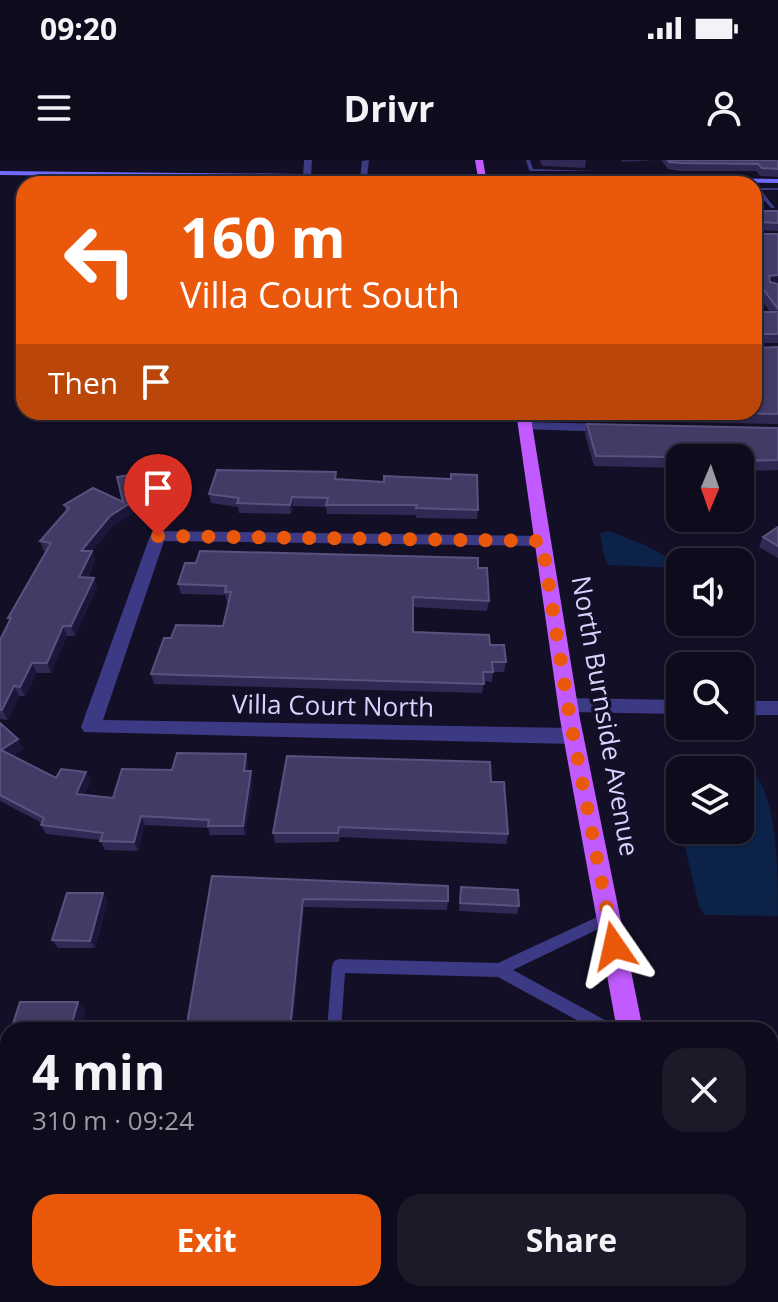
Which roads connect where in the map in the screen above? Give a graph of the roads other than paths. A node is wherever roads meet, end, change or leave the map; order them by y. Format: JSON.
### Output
{"nodes":[{"id":1,"x":308,"y":160,"type":"edge"},
{"id":2,"x":528,"y":160,"type":"edge"},
{"id":3,"x":0,"y":173,"type":"edge"},
{"id":4,"x":116,"y":174,"type":"joint"},
{"id":5,"x":307,"y":176,"type":"joint"},
{"id":6,"x":578,"y":176,"type":"edge"},
{"id":7,"x":762,"y":195,"type":"edge"},
{"id":8,"x":773,"y":207,"type":"edge"},
{"id":9,"x":525,"y":420,"type":"edge"},
{"id":10,"x":537,"y":420,"type":"edge"},
{"id":11,"x":636,"y":428,"type":"edge"},
{"id":12,"x":542,"y":541,"type":"junction"},
{"id":13,"x":568,"y":705,"type":"junction"},
{"id":14,"x":666,"y":707,"type":"edge"},
{"id":15,"x":754,"y":708,"type":"edge"},
{"id":16,"x":778,"y":708,"type":"edge"},
{"id":17,"x":574,"y":736,"type":"junction"},
{"id":18,"x":608,"y":918,"type":"junction"},
{"id":19,"x":499,"y":970,"type":"junction"},
{"id":20,"x":335,"y":1022,"type":"edge"},
{"id":21,"x":594,"y":1022,"type":"edge"},
{"id":22,"x":628,"y":1022,"type":"edge"}],
"edges":[{"from":1,"to":5,"type":"street"},
{"from":2,"to":6,"type":"lane"},
{"from":3,"to":4,"type":"main road"},
{"from":4,"to":5,"type":"main road"},
{"from":7,"to":8,"type":"lane"},
{"from":9,"to":12,"type":"main road","name":"North Burnside Avenue"},
{"from":10,"to":11,"type":"street"},
{"from":12,"to":13,"type":"main road","name":"North Burnside Avenue"},
{"from":12,"to":17,"type":"street","name":"Villa Court North"},
{"from":13,"to":14,"type":"street"},
{"from":13,"to":17,"type":"main road","name":"North Burnside Avenue"},
{"from":15,"to":16,"type":"street"},
{"from":17,"to":18,"type":"main road","name":"North Burnside Avenue"},
{"from":18,"to":19,"type":"lane"},
{"from":18,"to":22,"type":"main road","name":"North Burnside Avenue"},
{"from":19,"to":20,"type":"lane"},
{"from":19,"to":21,"type":"lane"}]}
